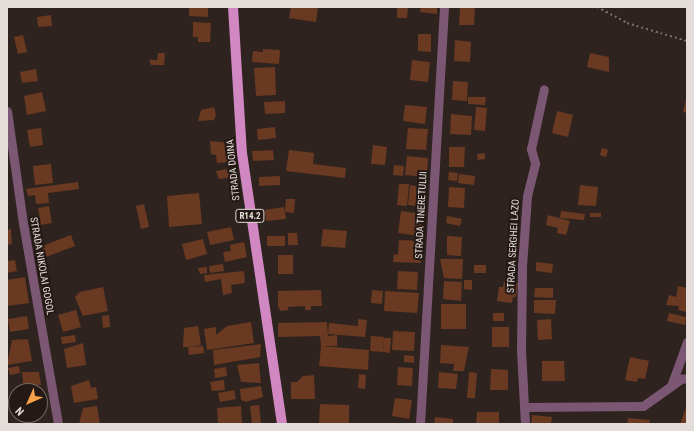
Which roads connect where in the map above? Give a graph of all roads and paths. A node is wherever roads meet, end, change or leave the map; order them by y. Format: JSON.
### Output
{"nodes":[{"id":1,"x":233,"y":7,"type":"edge"},
{"id":2,"x":444,"y":7,"type":"edge"},
{"id":3,"x":597,"y":7,"type":"edge"},
{"id":4,"x":687,"y":40,"type":"edge"},
{"id":5,"x":544,"y":89,"type":"dead end"},
{"id":6,"x":7,"y":111,"type":"edge"},
{"id":7,"x":687,"y":342,"type":"edge"},
{"id":8,"x":687,"y":378,"type":"edge"},
{"id":9,"x":671,"y":388,"type":"junction"},
{"id":10,"x":525,"y":407,"type":"junction"},
{"id":11,"x":58,"y":424,"type":"edge"},
{"id":12,"x":282,"y":424,"type":"edge"},
{"id":13,"x":420,"y":424,"type":"edge"},
{"id":14,"x":525,"y":424,"type":"edge"}],
"edges":[{"from":1,"to":12,"type":"main road","name":"STRADA DOINA","number":"R14.2"},
{"from":2,"to":13,"type":"street","name":"STRADA TINERETULUI"},
{"from":3,"to":4,"type":"path"},
{"from":5,"to":10,"type":"street","name":"STRADA SERGHEI LAZO"},
{"from":6,"to":11,"type":"street","name":"STRADA NIKOLAI GOGOL"},
{"from":7,"to":9,"type":"street"},
{"from":8,"to":9,"type":"street"},
{"from":9,"to":10,"type":"street"},
{"from":10,"to":14,"type":"street","name":"STRADA SERGHEI LAZO"}]}
